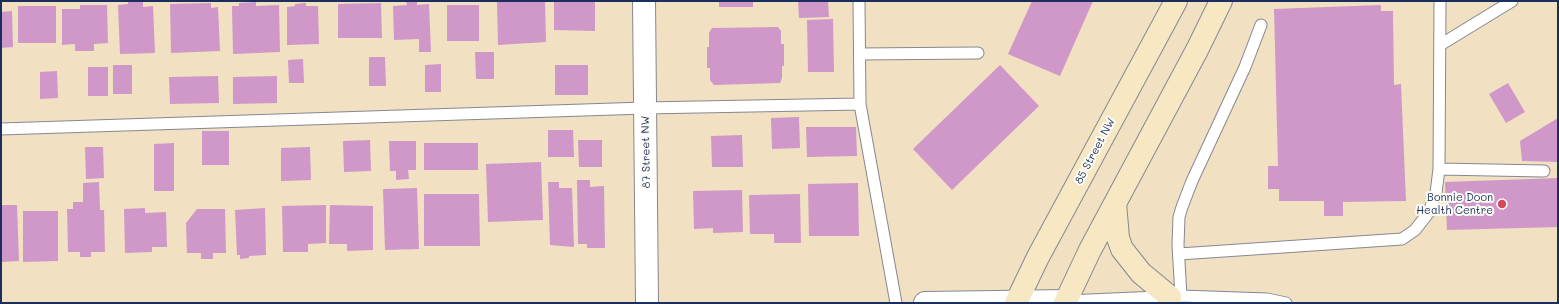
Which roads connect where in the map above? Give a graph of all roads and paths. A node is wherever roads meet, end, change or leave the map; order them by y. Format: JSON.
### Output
{"nodes":[{"id":1,"x":644,"y":1,"type":"edge"},
{"id":2,"x":859,"y":1,"type":"edge"},
{"id":3,"x":1176,"y":1,"type":"edge"},
{"id":4,"x":1221,"y":1,"type":"edge"},
{"id":5,"x":1440,"y":1,"type":"edge"},
{"id":6,"x":1512,"y":1,"type":"edge"},
{"id":7,"x":1261,"y":25,"type":"dead end"},
{"id":8,"x":1440,"y":44,"type":"junction"},
{"id":9,"x":978,"y":53,"type":"dead end"},
{"id":10,"x":860,"y":54,"type":"junction"},
{"id":11,"x":860,"y":104,"type":"junction"},
{"id":12,"x":645,"y":108,"type":"junction"},
{"id":13,"x":1,"y":129,"type":"edge"},
{"id":14,"x":1439,"y":169,"type":"junction"},
{"id":15,"x":1544,"y":171,"type":"dead end"},
{"id":16,"x":1115,"y":203,"type":"junction"},
{"id":17,"x":1179,"y":254,"type":"junction"},
{"id":18,"x":1175,"y":297,"type":"junction"},
{"id":19,"x":1016,"y":302,"type":"edge"},
{"id":20,"x":1066,"y":302,"type":"edge"},
{"id":21,"x":647,"y":303,"type":"edge"},
{"id":22,"x":896,"y":303,"type":"edge"},
{"id":23,"x":925,"y":303,"type":"edge"},
{"id":24,"x":1286,"y":303,"type":"edge"}],
"edges":[{"from":1,"to":12,"type":"street","name":"87 Street NW"},
{"from":2,"to":10,"type":"lane"},
{"from":3,"to":19,"type":"street","name":"85 Street NW"},
{"from":4,"to":16,"type":"street"},
{"from":5,"to":8,"type":"lane"},
{"from":6,"to":8,"type":"lane"},
{"from":7,"to":17,"type":"lane"},
{"from":8,"to":14,"type":"lane"},
{"from":9,"to":10,"type":"lane"},
{"from":10,"to":11,"type":"lane"},
{"from":11,"to":12,"type":"lane"},
{"from":11,"to":22,"type":"lane"},
{"from":12,"to":13,"type":"lane"},
{"from":12,"to":21,"type":"street","name":"87 Street NW"},
{"from":14,"to":15,"type":"lane"},
{"from":14,"to":17,"type":"lane"},
{"from":16,"to":18,"type":"street"},
{"from":16,"to":20,"type":"street"},
{"from":17,"to":18,"type":"lane"},
{"from":18,"to":20,"type":"lane"},
{"from":18,"to":24,"type":"lane"},
{"from":19,"to":20,"type":"street"},
{"from":19,"to":23,"type":"street"}]}
